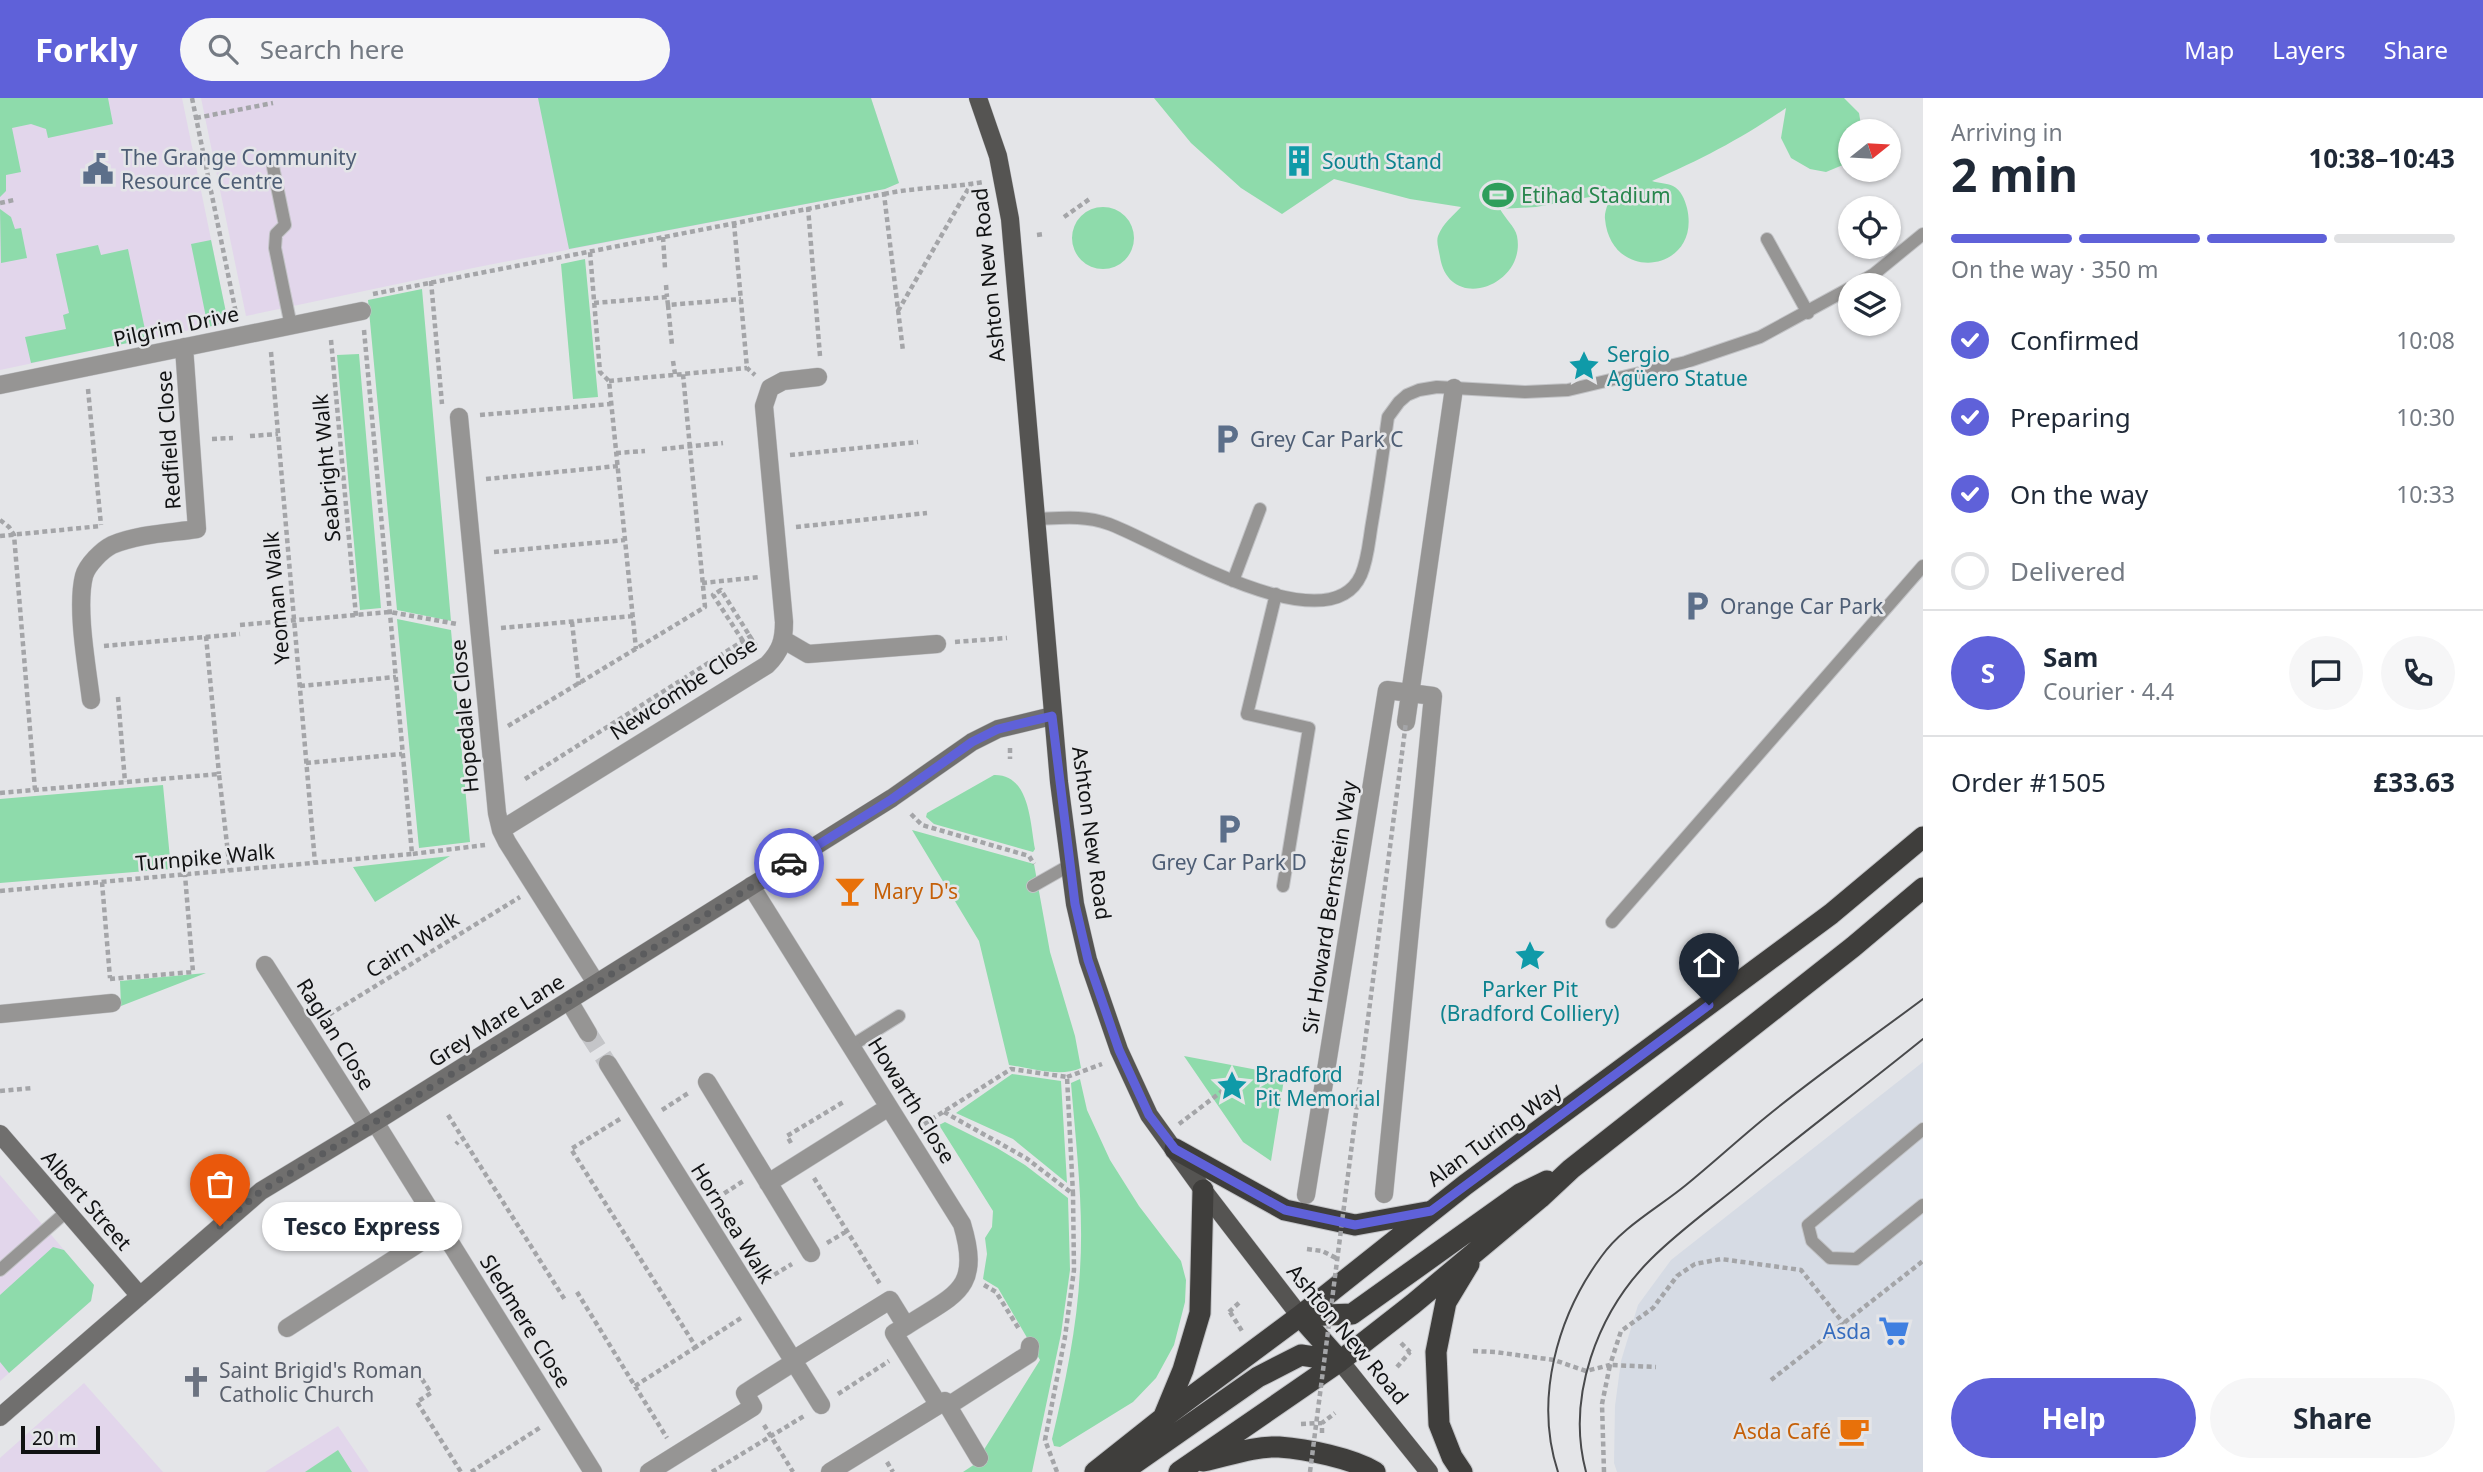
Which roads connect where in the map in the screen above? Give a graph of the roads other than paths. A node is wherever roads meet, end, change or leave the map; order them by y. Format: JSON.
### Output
{"nodes":[{"id":1,"x":978,"y":98,"type":"edge"},
{"id":2,"x":273,"y":167,"type":"dead end"},
{"id":3,"x":1923,"y":233,"type":"edge"},
{"id":4,"x":1767,"y":239,"type":"dead end"},
{"id":5,"x":1875,"y":273,"type":"edge"},
{"id":6,"x":1838,"y":295,"type":"edge"},
{"id":7,"x":362,"y":311,"type":"road end"},
{"id":8,"x":1808,"y":313,"type":"junction"},
{"id":9,"x":290,"y":326,"type":"junction"},
{"id":10,"x":184,"y":347,"type":"junction"},
{"id":11,"x":818,"y":377,"type":"dead end"},
{"id":12,"x":0,"y":385,"type":"edge"},
{"id":13,"x":1454,"y":388,"type":"junction"},
{"id":14,"x":459,"y":417,"type":"road end"},
{"id":15,"x":1260,"y":509,"type":"dead end"},
{"id":16,"x":1035,"y":519,"type":"junction"},
{"id":17,"x":1923,"y":566,"type":"edge"},
{"id":18,"x":1233,"y":581,"type":"junction"},
{"id":19,"x":1276,"y":594,"type":"junction"},
{"id":20,"x":783,"y":640,"type":"junction"},
{"id":21,"x":937,"y":644,"type":"road end"},
{"id":22,"x":1410,"y":693,"type":"junction"},
{"id":23,"x":90,"y":700,"type":"dead end"},
{"id":24,"x":1052,"y":716,"type":"junction"},
{"id":25,"x":1406,"y":722,"type":"road end"},
{"id":26,"x":504,"y":836,"type":"junction"},
{"id":27,"x":1923,"y":837,"type":"edge"},
{"id":28,"x":1070,"y":865,"type":"junction"},
{"id":29,"x":1038,"y":883,"type":"road end"},
{"id":30,"x":751,"y":886,"type":"junction"},
{"id":31,"x":1283,"y":886,"type":"dead end"},
{"id":32,"x":1923,"y":888,"type":"edge"},
{"id":33,"x":1612,"y":922,"type":"dead end"},
{"id":34,"x":265,"y":965,"type":"dead end"},
{"id":35,"x":596,"y":983,"type":"junction"},
{"id":36,"x":569,"y":1001,"type":"junction"},
{"id":37,"x":112,"y":1003,"type":"road end"},
{"id":38,"x":0,"y":1014,"type":"edge"},
{"id":39,"x":899,"y":1016,"type":"dead end"},
{"id":40,"x":588,"y":1033,"type":"tunnel mouth"},
{"id":41,"x":851,"y":1046,"type":"junction"},
{"id":42,"x":608,"y":1065,"type":"tunnel mouth"},
{"id":43,"x":707,"y":1082,"type":"road end"},
{"id":44,"x":889,"y":1107,"type":"junction"},
{"id":45,"x":372,"y":1125,"type":"junction"},
{"id":46,"x":1923,"y":1129,"type":"edge"},
{"id":47,"x":0,"y":1134,"type":"edge"},
{"id":48,"x":1169,"y":1142,"type":"junction"},
{"id":49,"x":1571,"y":1168,"type":"junction"},
{"id":50,"x":764,"y":1177,"type":"junction"},
{"id":51,"x":1203,"y":1190,"type":"junction"},
{"id":52,"x":1384,"y":1194,"type":"dead end"},
{"id":53,"x":1306,"y":1195,"type":"dead end"},
{"id":54,"x":1923,"y":1205,"type":"edge"},
{"id":55,"x":1431,"y":1211,"type":"junction"},
{"id":56,"x":66,"y":1212,"type":"junction"},
{"id":57,"x":441,"y":1229,"type":"junction"},
{"id":58,"x":1479,"y":1247,"type":"junction"},
{"id":59,"x":811,"y":1253,"type":"dead end"},
{"id":60,"x":0,"y":1270,"type":"edge"},
{"id":61,"x":139,"y":1296,"type":"junction"},
{"id":62,"x":1300,"y":1316,"type":"junction"},
{"id":63,"x":906,"y":1326,"type":"junction"},
{"id":64,"x":288,"y":1328,"type":"dead end"},
{"id":65,"x":1030,"y":1346,"type":"road end"},
{"id":66,"x":794,"y":1361,"type":"junction"},
{"id":67,"x":1340,"y":1361,"type":"junction"},
{"id":68,"x":821,"y":1405,"type":"dead end"},
{"id":69,"x":943,"y":1405,"type":"junction"},
{"id":70,"x":0,"y":1417,"type":"edge"},
{"id":71,"x":1163,"y":1418,"type":"junction"},
{"id":72,"x":979,"y":1458,"type":"dead end"},
{"id":73,"x":1185,"y":1468,"type":"edge"},
{"id":74,"x":593,"y":1472,"type":"edge"},
{"id":75,"x":649,"y":1472,"type":"edge"},
{"id":76,"x":830,"y":1472,"type":"edge"},
{"id":77,"x":1095,"y":1472,"type":"edge"},
{"id":78,"x":1122,"y":1472,"type":"edge"},
{"id":79,"x":1375,"y":1472,"type":"edge"},
{"id":80,"x":1429,"y":1472,"type":"edge"},
{"id":81,"x":1462,"y":1472,"type":"edge"}],
"edges":[{"from":1,"to":16,"type":"main road","name":"Ashton New Road"},
{"from":2,"to":9,"type":"lane"},
{"from":3,"to":5,"type":"lane"},
{"from":4,"to":8,"type":"lane"},
{"from":6,"to":8,"type":"lane"},
{"from":7,"to":9,"type":"street","name":"Pilgrim Drive"},
{"from":8,"to":13,"type":"lane"},
{"from":9,"to":10,"type":"street","name":"Pilgrim Drive"},
{"from":10,"to":12,"type":"street","name":"Pilgrim Drive"},
{"from":10,"to":23,"type":"street","name":"Redfield Close"},
{"from":11,"to":20,"type":"street","name":"Newcombe Close"},
{"from":13,"to":19,"type":"lane"},
{"from":13,"to":22,"type":"street"},
{"from":14,"to":26,"type":"street","name":"Hopedale Close"},
{"from":15,"to":18,"type":"lane"},
{"from":16,"to":18,"type":"lane"},
{"from":16,"to":24,"type":"main road","name":"Ashton New Road"},
{"from":17,"to":33,"type":"lane"},
{"from":18,"to":19,"type":"lane"},
{"from":19,"to":31,"type":"lane"},
{"from":20,"to":21,"type":"street"},
{"from":20,"to":26,"type":"street","name":"Newcombe Close"},
{"from":22,"to":25,"type":"street"},
{"from":22,"to":52,"type":"street"},
{"from":22,"to":53,"type":"street","name":"Sir Howard Bernstein Way"},
{"from":24,"to":28,"type":"main road","name":"Ashton New Road"},
{"from":24,"to":30,"type":"street","name":"Grey Mare Lane"},
{"from":26,"to":35,"type":"street","name":"Hopedale Close"},
{"from":27,"to":55,"type":"highway","name":"Alan Turing Way"},
{"from":28,"to":29,"type":"lane"},
{"from":28,"to":48,"type":"main road","name":"Ashton New Road"},
{"from":30,"to":35,"type":"street","name":"Grey Mare Lane"},
{"from":30,"to":41,"type":"street","name":"Howarth Close"},
{"from":32,"to":49,"type":"highway"},
{"from":34,"to":45,"type":"street","name":"Raglan Close"},
{"from":35,"to":36,"type":"street","name":"Grey Mare Lane"},
{"from":36,"to":40,"type":"street"},
{"from":36,"to":45,"type":"street","name":"Grey Mare Lane"},
{"from":37,"to":38,"type":"street"},
{"from":39,"to":41,"type":"lane"},
{"from":41,"to":44,"type":"street","name":"Howarth Close"},
{"from":42,"to":66,"type":"street","name":"Hornsea Walk"},
{"from":43,"to":50,"type":"street"},
{"from":44,"to":50,"type":"street"},
{"from":44,"to":63,"type":"street","name":"Howarth Close"},
{"from":45,"to":57,"type":"street","name":"Sledmere Close"},
{"from":45,"to":61,"type":"street","name":"Grey Mare Lane"},
{"from":46,"to":54,"type":"lane"},
{"from":47,"to":56,"type":"street","name":"Albert Street"},
{"from":48,"to":51,"type":"main road","name":"Ashton New Road"},
{"from":48,"to":55,"type":"highway"},
{"from":49,"to":58,"type":"highway"},
{"from":49,"to":62,"type":"highway"},
{"from":50,"to":59,"type":"street"},
{"from":51,"to":62,"type":"main road","name":"Ashton New Road"},
{"from":51,"to":71,"type":"highway"},
{"from":55,"to":62,"type":"highway","name":"Alan Turing Way"},
{"from":56,"to":60,"type":"lane"},
{"from":56,"to":61,"type":"street","name":"Albert Street"},
{"from":57,"to":64,"type":"street"},
{"from":57,"to":74,"type":"street","name":"Sledmere Close"},
{"from":58,"to":67,"type":"highway"},
{"from":58,"to":81,"type":"highway"},
{"from":61,"to":70,"type":"street","name":"Grey Mare Lane"},
{"from":62,"to":67,"type":"highway","name":"Ashton New Road"},
{"from":62,"to":71,"type":"highway","name":"Alan Turing Way"},
{"from":63,"to":66,"type":"street"},
{"from":63,"to":69,"type":"street"},
{"from":65,"to":69,"type":"street"},
{"from":66,"to":68,"type":"street","name":"Hornsea Walk"},
{"from":66,"to":75,"type":"street"},
{"from":67,"to":73,"type":"highway"},
{"from":67,"to":78,"type":"highway"},
{"from":67,"to":80,"type":"main road","name":"Ashton New Road"},
{"from":69,"to":72,"type":"street"},
{"from":69,"to":76,"type":"street"},
{"from":71,"to":77,"type":"highway","name":"Alan Turing Way"},
{"from":73,"to":79,"type":"highway"}]}
